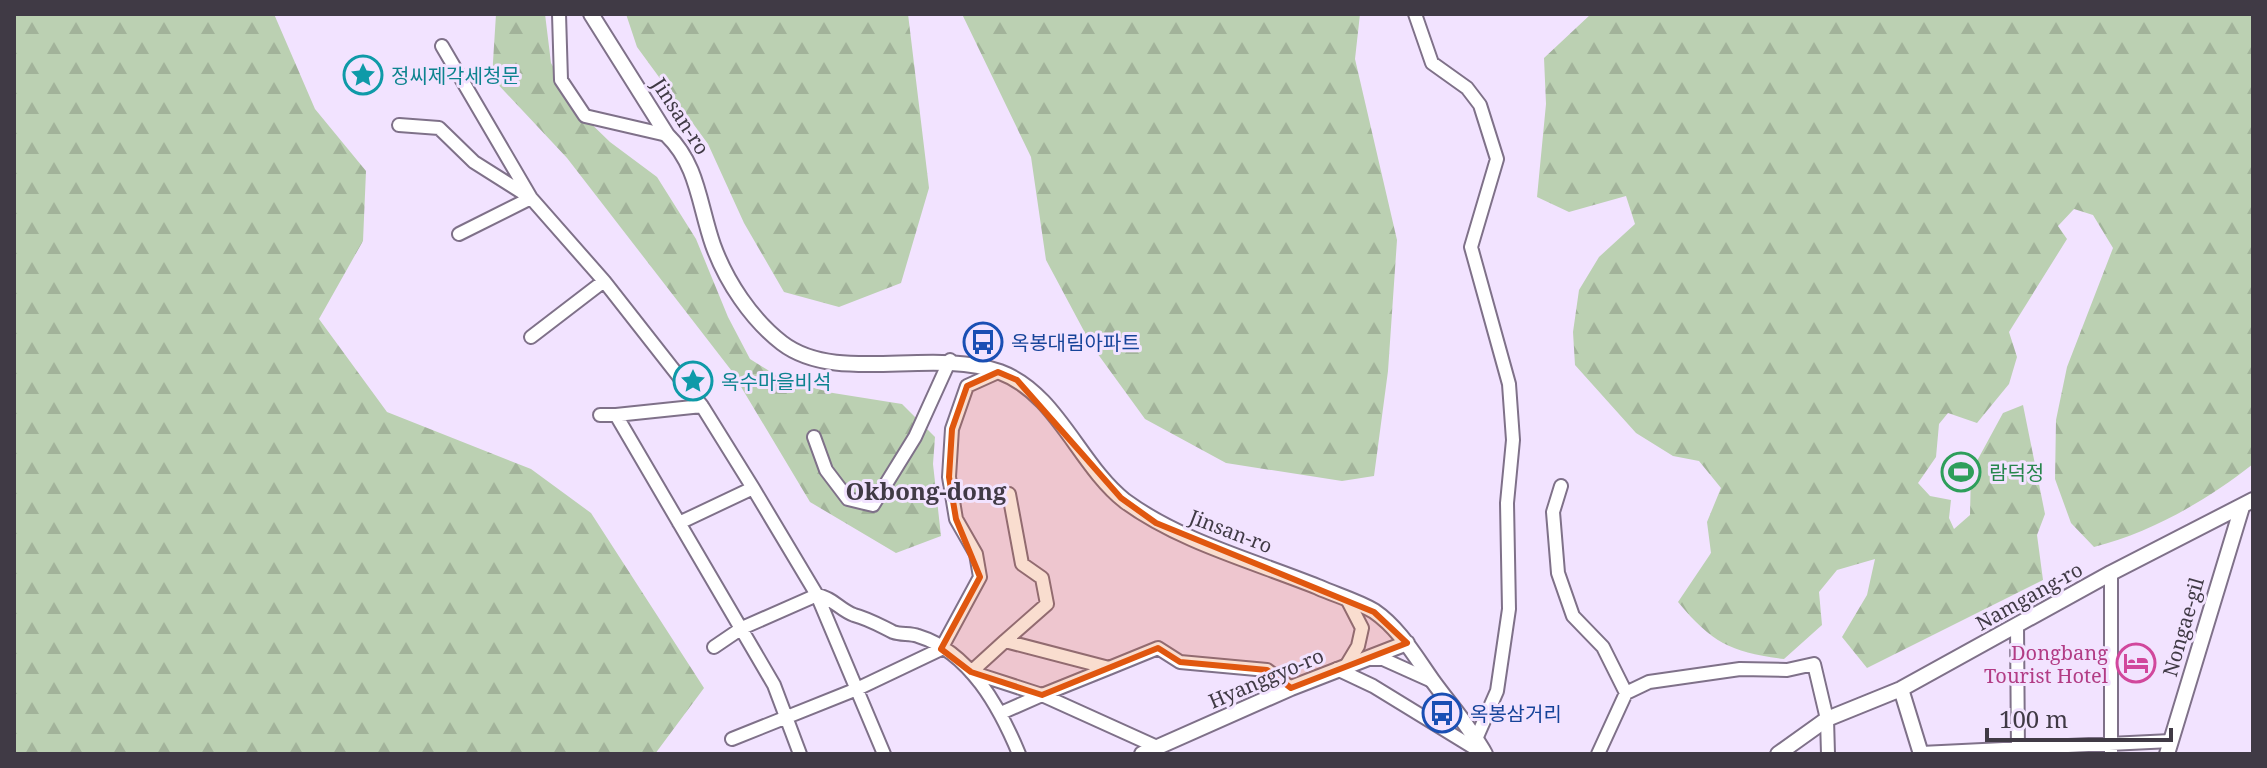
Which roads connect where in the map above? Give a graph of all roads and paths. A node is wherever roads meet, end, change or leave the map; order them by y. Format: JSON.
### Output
{"nodes":[{"id":1,"x":559,"y":14,"type":"edge"},
{"id":2,"x":591,"y":14,"type":"edge"},
{"id":3,"x":1415,"y":14,"type":"edge"},
{"id":4,"x":442,"y":46,"type":"dead end"},
{"id":5,"x":399,"y":125,"type":"dead end"},
{"id":6,"x":667,"y":135,"type":"junction"},
{"id":7,"x":531,"y":198,"type":"junction"},
{"id":8,"x":459,"y":234,"type":"dead end"},
{"id":9,"x":604,"y":281,"type":"junction"},
{"id":10,"x":531,"y":337,"type":"dead end"},
{"id":11,"x":950,"y":360,"type":"junction"},
{"id":12,"x":998,"y":372,"type":"junction"},
{"id":13,"x":702,"y":406,"type":"junction"},
{"id":14,"x":600,"y":415,"type":"dead end"},
{"id":15,"x":616,"y":415,"type":"junction"},
{"id":16,"x":814,"y":437,"type":"dead end"},
{"id":17,"x":1561,"y":486,"type":"dead end"},
{"id":18,"x":753,"y":488,"type":"junction"},
{"id":19,"x":1009,"y":494,"type":"dead end"},
{"id":20,"x":2253,"y":498,"type":"edge"},
{"id":21,"x":2238,"y":510,"type":"junction"},
{"id":22,"x":679,"y":523,"type":"junction"},
{"id":23,"x":2111,"y":573,"type":"junction"},
{"id":24,"x":817,"y":595,"type":"junction"},
{"id":25,"x":1347,"y":599,"type":"junction"},
{"id":26,"x":2017,"y":625,"type":"junction"},
{"id":27,"x":742,"y":628,"type":"junction"},
{"id":28,"x":1005,"y":641,"type":"junction"},
{"id":29,"x":1407,"y":643,"type":"junction"},
{"id":30,"x":714,"y":647,"type":"dead end"},
{"id":31,"x":941,"y":649,"type":"junction"},
{"id":32,"x":1364,"y":659,"type":"junction"},
{"id":33,"x":1109,"y":668,"type":"junction"},
{"id":34,"x":1342,"y":668,"type":"junction"},
{"id":35,"x":971,"y":672,"type":"junction"},
{"id":36,"x":1433,"y":682,"type":"junction"},
{"id":37,"x":1291,"y":688,"type":"junction"},
{"id":38,"x":857,"y":689,"type":"junction"},
{"id":39,"x":1901,"y":689,"type":"junction"},
{"id":40,"x":1626,"y":693,"type":"junction"},
{"id":41,"x":1042,"y":695,"type":"junction"},
{"id":42,"x":1001,"y":713,"type":"junction"},
{"id":43,"x":787,"y":716,"type":"junction"},
{"id":44,"x":1827,"y":719,"type":"junction"},
{"id":45,"x":732,"y":739,"type":"dead end"},
{"id":46,"x":1476,"y":739,"type":"junction"},
{"id":47,"x":2112,"y":748,"type":"edge"},
{"id":48,"x":2169,"y":748,"type":"edge"},
{"id":49,"x":1161,"y":749,"type":"edge"},
{"id":50,"x":2018,"y":751,"type":"edge"},
{"id":51,"x":1921,"y":753,"type":"edge"},
{"id":52,"x":800,"y":754,"type":"edge"},
{"id":53,"x":884,"y":754,"type":"edge"},
{"id":54,"x":1019,"y":754,"type":"edge"},
{"id":55,"x":1142,"y":754,"type":"edge"},
{"id":56,"x":1484,"y":754,"type":"edge"},
{"id":57,"x":1598,"y":754,"type":"edge"},
{"id":58,"x":1778,"y":754,"type":"edge"},
{"id":59,"x":1828,"y":754,"type":"edge"}],
"edges":[{"from":1,"to":6,"type":"street"},
{"from":2,"to":6,"type":"street","name":"Jinsan-ro"},
{"from":3,"to":46,"type":"street"},
{"from":4,"to":7,"type":"street"},
{"from":5,"to":7,"type":"street"},
{"from":6,"to":11,"type":"street","name":"Jinsan-ro"},
{"from":7,"to":8,"type":"street"},
{"from":7,"to":9,"type":"street"},
{"from":9,"to":10,"type":"street"},
{"from":9,"to":13,"type":"street"},
{"from":11,"to":12,"type":"street","name":"Jinsan-ro"},
{"from":11,"to":16,"type":"street"},
{"from":12,"to":25,"type":"street","name":"Jinsan-ro"},
{"from":12,"to":31,"type":"street"},
{"from":13,"to":15,"type":"street"},
{"from":13,"to":18,"type":"street"},
{"from":14,"to":15,"type":"street"},
{"from":15,"to":22,"type":"street"},
{"from":17,"to":40,"type":"street"},
{"from":18,"to":22,"type":"street"},
{"from":18,"to":24,"type":"street"},
{"from":19,"to":28,"type":"street"},
{"from":20,"to":21,"type":"street","name":"Namgang-ro"},
{"from":21,"to":23,"type":"street","name":"Namgang-ro"},
{"from":21,"to":48,"type":"street","name":"Nongae-gil"},
{"from":22,"to":27,"type":"street"},
{"from":23,"to":26,"type":"street","name":"Namgang-ro"},
{"from":23,"to":47,"type":"street"},
{"from":24,"to":27,"type":"street"},
{"from":24,"to":31,"type":"street"},
{"from":24,"to":38,"type":"street"},
{"from":25,"to":29,"type":"street","name":"Jinsan-ro"},
{"from":25,"to":34,"type":"street"},
{"from":26,"to":39,"type":"street","name":"Namgang-ro"},
{"from":26,"to":50,"type":"street"},
{"from":27,"to":30,"type":"street"},
{"from":27,"to":43,"type":"street"},
{"from":28,"to":33,"type":"street"},
{"from":28,"to":35,"type":"street"},
{"from":29,"to":32,"type":"street","name":"Hyanggyo-ro"},
{"from":29,"to":36,"type":"street","name":"Jinsan-ro"},
{"from":31,"to":35,"type":"street"},
{"from":31,"to":38,"type":"street"},
{"from":32,"to":34,"type":"street","name":"Hyanggyo-ro"},
{"from":32,"to":36,"type":"street"},
{"from":33,"to":37,"type":"street"},
{"from":33,"to":41,"type":"street"},
{"from":34,"to":37,"type":"street","name":"Hyanggyo-ro"},
{"from":34,"to":56,"type":"street"},
{"from":35,"to":41,"type":"street"},
{"from":35,"to":42,"type":"street"},
{"from":36,"to":46,"type":"street","name":"Jinsan-ro"},
{"from":37,"to":49,"type":"street","name":"Hyanggyo-ro"},
{"from":38,"to":43,"type":"street"},
{"from":38,"to":53,"type":"street"},
{"from":39,"to":44,"type":"street","name":"Namgang-ro"},
{"from":39,"to":51,"type":"street"},
{"from":40,"to":44,"type":"street"},
{"from":40,"to":57,"type":"street"},
{"from":41,"to":42,"type":"street"},
{"from":41,"to":49,"type":"street"},
{"from":42,"to":54,"type":"street"},
{"from":43,"to":45,"type":"street"},
{"from":43,"to":52,"type":"street"},
{"from":44,"to":58,"type":"street","name":"Namgang-ro"},
{"from":44,"to":59,"type":"street"},
{"from":46,"to":56,"type":"street","name":"Jinsan-ro"},
{"from":47,"to":48,"type":"street"},
{"from":47,"to":50,"type":"street"},
{"from":49,"to":55,"type":"street","name":"Hyanggyo-ro"},
{"from":50,"to":51,"type":"street"}]}
